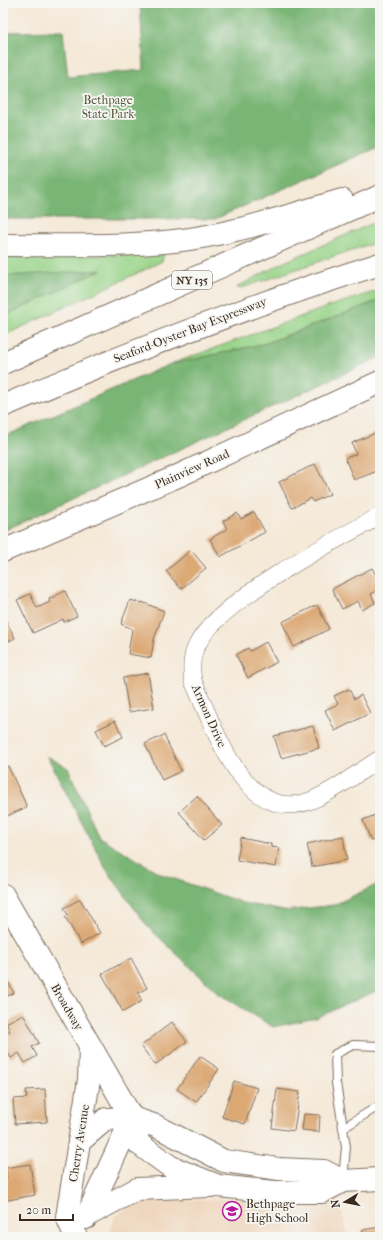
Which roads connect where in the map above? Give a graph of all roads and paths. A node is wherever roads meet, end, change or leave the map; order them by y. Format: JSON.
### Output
{"nodes":[{"id":1,"x":380,"y":189,"type":"edge"},
{"id":2,"x":380,"y":196,"type":"edge"},
{"id":3,"x":3,"y":245,"type":"edge"},
{"id":4,"x":380,"y":264,"type":"edge"},
{"id":5,"x":3,"y":363,"type":"edge"},
{"id":6,"x":380,"y":382,"type":"edge"},
{"id":7,"x":3,"y":406,"type":"edge"},
{"id":8,"x":380,"y":516,"type":"edge"},
{"id":9,"x":3,"y":551,"type":"edge"},
{"id":10,"x":380,"y":759,"type":"edge"},
{"id":11,"x":3,"y":895,"type":"edge"},
{"id":12,"x":380,"y":1046,"type":"edge"},
{"id":13,"x":90,"y":1047,"type":"junction"},
{"id":14,"x":380,"y":1105,"type":"edge"},
{"id":15,"x":132,"y":1118,"type":"junction"},
{"id":16,"x":343,"y":1128,"type":"junction"},
{"id":17,"x":79,"y":1142,"type":"junction"},
{"id":18,"x":380,"y":1179,"type":"edge"},
{"id":19,"x":343,"y":1181,"type":"junction"},
{"id":20,"x":218,"y":1186,"type":"junction"},
{"id":21,"x":88,"y":1215,"type":"junction"},
{"id":22,"x":76,"y":1237,"type":"edge"}],
"edges":[{"from":1,"to":3,"type":"main road"},
{"from":2,"to":5,"type":"main road","number":"NY 135"},
{"from":4,"to":7,"type":"main road","name":"Seaford-Oyster Bay Expressway"},
{"from":6,"to":9,"type":"main road","name":"Plainview Road"},
{"from":8,"to":10,"type":"street","name":"Armon Drive"},
{"from":11,"to":13,"type":"main road","name":"Broadway"},
{"from":12,"to":16,"type":"lane"},
{"from":13,"to":15,"type":"main road","name":"Broadway"},
{"from":13,"to":17,"type":"main road","name":"Cherry Avenue"},
{"from":14,"to":16,"type":"lane"},
{"from":15,"to":17,"type":"main road"},
{"from":15,"to":19,"type":"main road"},
{"from":15,"to":20,"type":"main road","name":"Broadway"},
{"from":15,"to":21,"type":"main road","name":"Cherry Avenue"},
{"from":16,"to":19,"type":"lane"},
{"from":17,"to":22,"type":"main road","name":"Cherry Avenue"},
{"from":18,"to":19,"type":"main road","name":"Broadway"},
{"from":19,"to":20,"type":"main road","name":"Broadway"},
{"from":20,"to":21,"type":"main road"},
{"from":21,"to":22,"type":"main road","name":"Cherry Avenue"}]}
